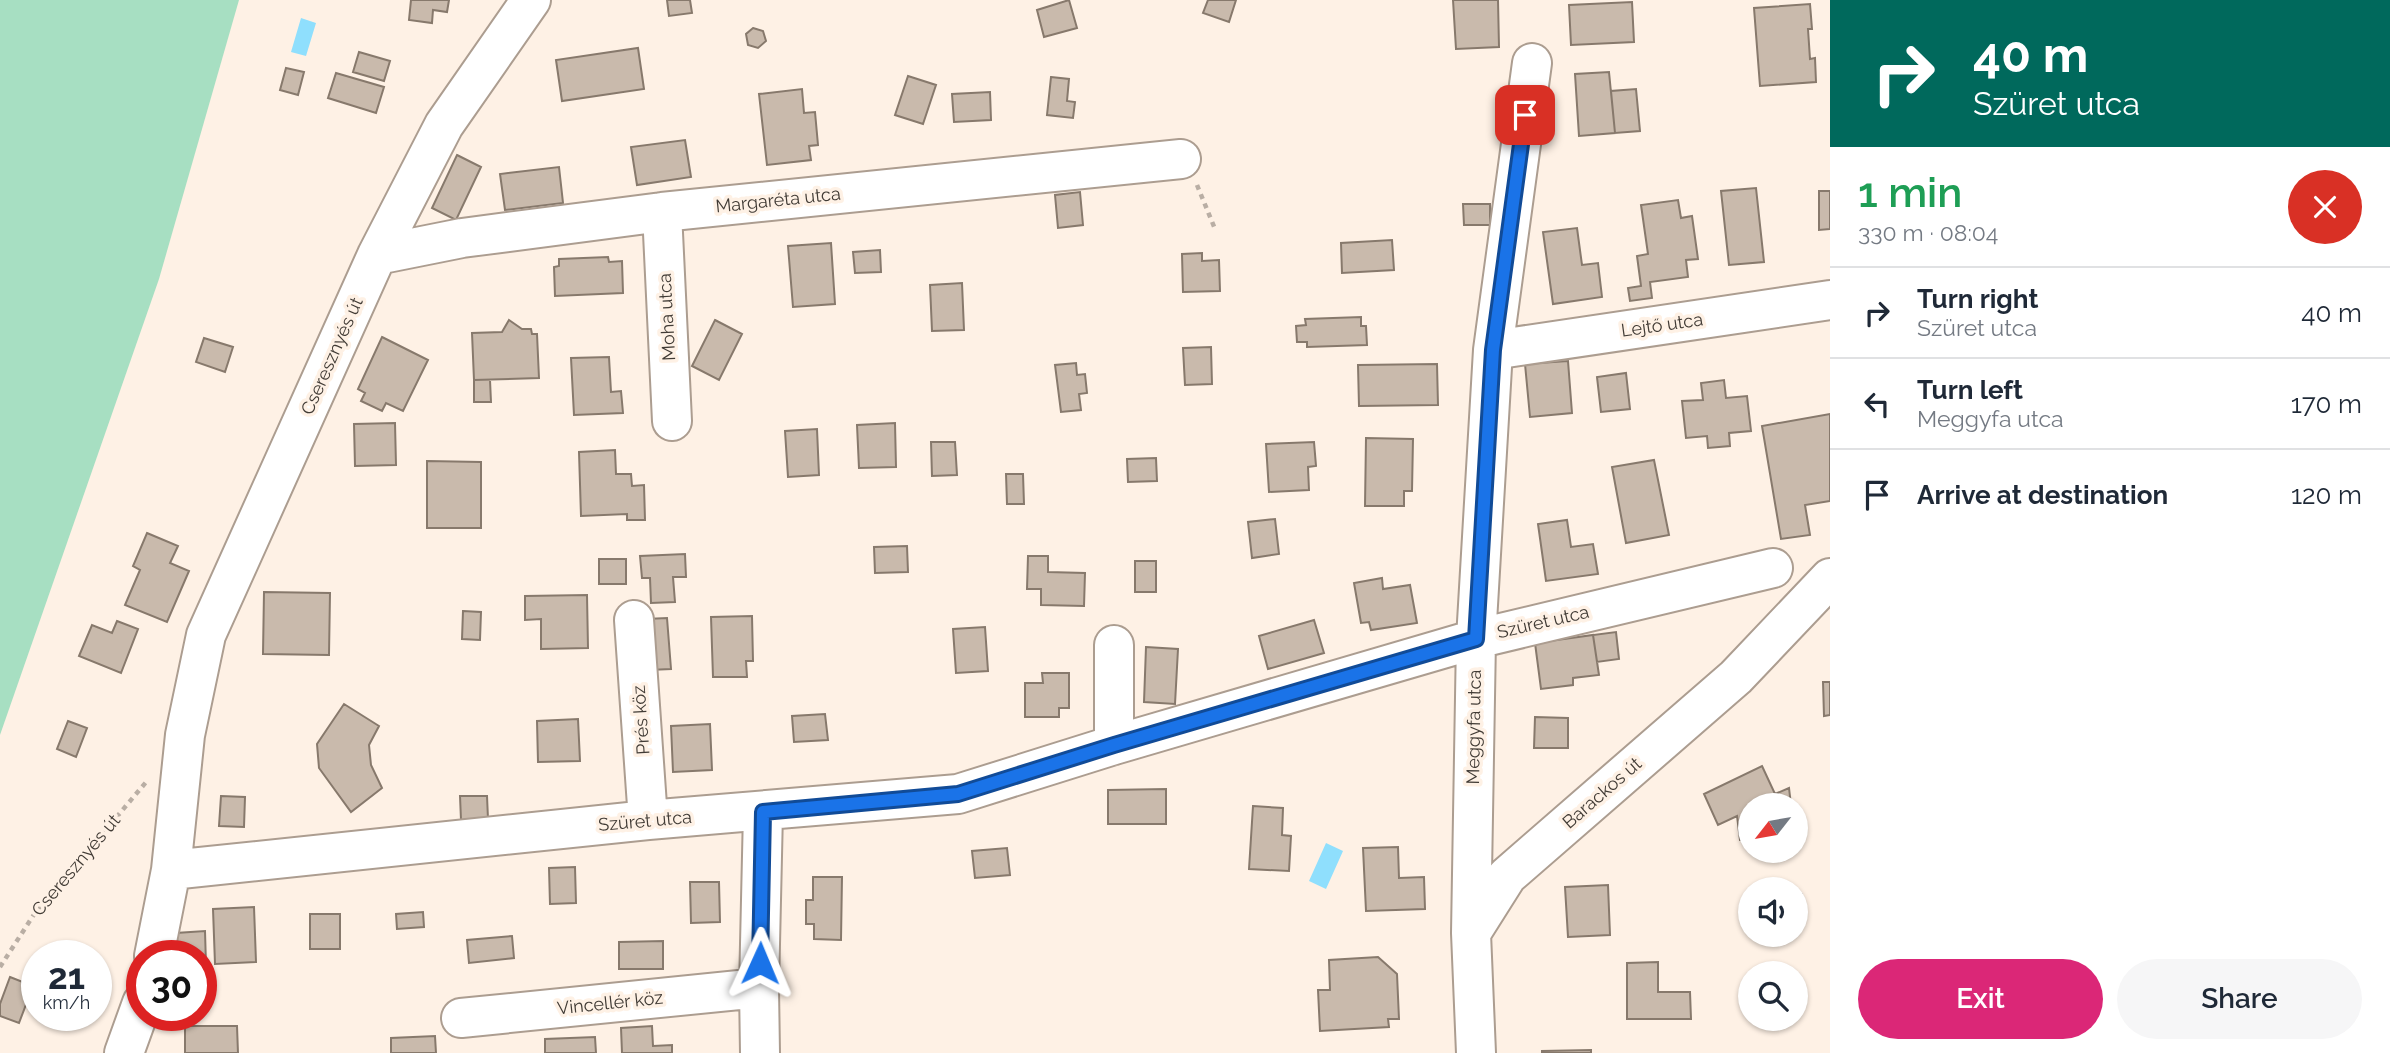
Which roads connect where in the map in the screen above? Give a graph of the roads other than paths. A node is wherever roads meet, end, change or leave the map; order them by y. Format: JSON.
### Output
{"nodes":[{"id":1,"x":531,"y":0,"type":"edge"},
{"id":2,"x":1532,"y":62,"type":"dead end"},
{"id":3,"x":1181,"y":159,"type":"road end"},
{"id":4,"x":662,"y":212,"type":"junction"},
{"id":5,"x":377,"y":255,"type":"junction"},
{"id":6,"x":1830,"y":300,"type":"edge"},
{"id":7,"x":1493,"y":350,"type":"junction"},
{"id":8,"x":672,"y":421,"type":"dead end"},
{"id":9,"x":1773,"y":568,"type":"dead end"},
{"id":10,"x":1830,"y":578,"type":"edge"},
{"id":11,"x":634,"y":620,"type":"dead end"},
{"id":12,"x":1476,"y":639,"type":"junction"},
{"id":13,"x":1114,"y":645,"type":"dead end"},
{"id":14,"x":1114,"y":745,"type":"junction"},
{"id":15,"x":763,"y":812,"type":"junction"},
{"id":16,"x":648,"y":820,"type":"junction"},
{"id":17,"x":171,"y":870,"type":"junction"},
{"id":18,"x":1471,"y":933,"type":"junction"},
{"id":19,"x":157,"y":940,"type":"edge"},
{"id":20,"x":759,"y":988,"type":"junction"},
{"id":21,"x":461,"y":1018,"type":"dead end"},
{"id":22,"x":132,"y":1031,"type":"edge"},
{"id":23,"x":124,"y":1053,"type":"edge"},
{"id":24,"x":760,"y":1053,"type":"edge"},
{"id":25,"x":1476,"y":1053,"type":"edge"}],
"edges":[{"from":1,"to":5,"type":"street","name":"Cseresznyés út"},
{"from":2,"to":7,"type":"street","name":"Meggyfa utca"},
{"from":3,"to":4,"type":"street","name":"Margaréta utca"},
{"from":4,"to":5,"type":"street","name":"Margaréta utca"},
{"from":4,"to":8,"type":"street","name":"Moha utca"},
{"from":5,"to":17,"type":"street","name":"Cseresznyés út"},
{"from":6,"to":7,"type":"street","name":"Lejtő utca"},
{"from":7,"to":12,"type":"street","name":"Meggyfa utca"},
{"from":9,"to":12,"type":"street","name":"Szüret utca"},
{"from":10,"to":18,"type":"street","name":"Barackos út"},
{"from":11,"to":16,"type":"street","name":"Prés köz"},
{"from":12,"to":14,"type":"street","name":"Szüret utca"},
{"from":12,"to":18,"type":"street","name":"Meggyfa utca"},
{"from":13,"to":14,"type":"street"},
{"from":14,"to":15,"type":"street","name":"Szüret utca"},
{"from":15,"to":16,"type":"street","name":"Szüret utca"},
{"from":15,"to":20,"type":"street"},
{"from":16,"to":17,"type":"street","name":"Szüret utca"},
{"from":17,"to":19,"type":"street","name":"Cseresznyés út"},
{"from":18,"to":25,"type":"street"},
{"from":20,"to":21,"type":"street","name":"Vincellér köz"},
{"from":20,"to":24,"type":"street"},
{"from":22,"to":23,"type":"street"}]}
